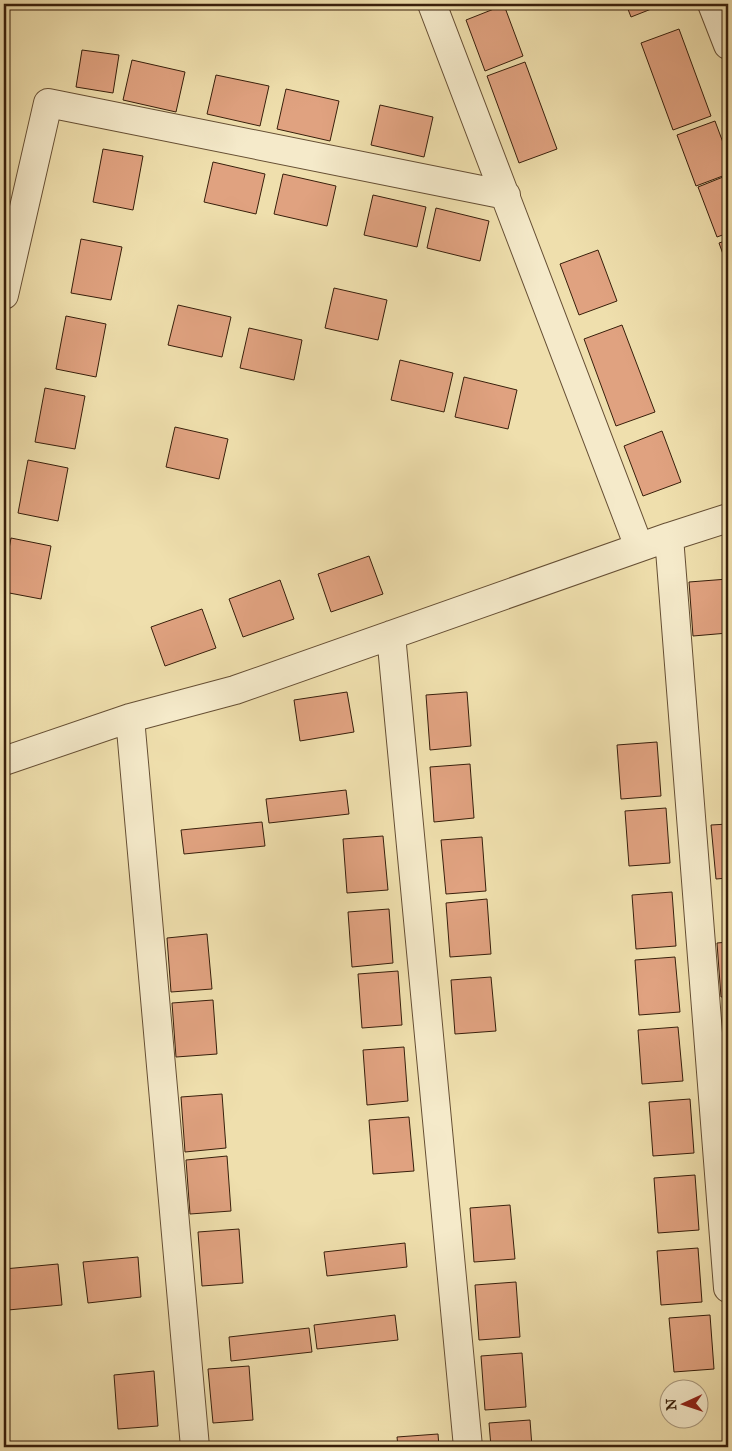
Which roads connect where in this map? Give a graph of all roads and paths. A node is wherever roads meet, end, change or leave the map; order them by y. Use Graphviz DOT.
graph roads {
  1 [pos="432,4"];
  2 [pos="712,4"];
  3 [pos="728,45"];
  4 [pos="506,195"];
  5 [pos="4,295"];
  6 [pos="728,518"];
  7 [pos="669,537"];
  8 [pos="639,547"];
  9 [pos="391,635"];
  10 [pos="130,718"];
  11 [pos="4,761"];
  12 [pos="728,1288"];
  13 [pos="195,1447"];
  14 [pos="468,1447"];
  1 -- 4 [label="street"];
  2 -- 3 [label="street"];
  4 -- 5 [label="street"];
  4 -- 8 [label="street"];
  6 -- 7 [label="street"];
  7 -- 8 [label="street"];
  7 -- 12 [label="street"];
  8 -- 9 [label="street"];
  9 -- 10 [label="street"];
  9 -- 14 [label="street"];
  10 -- 11 [label="street"];
  10 -- 13 [label="street"];
}
